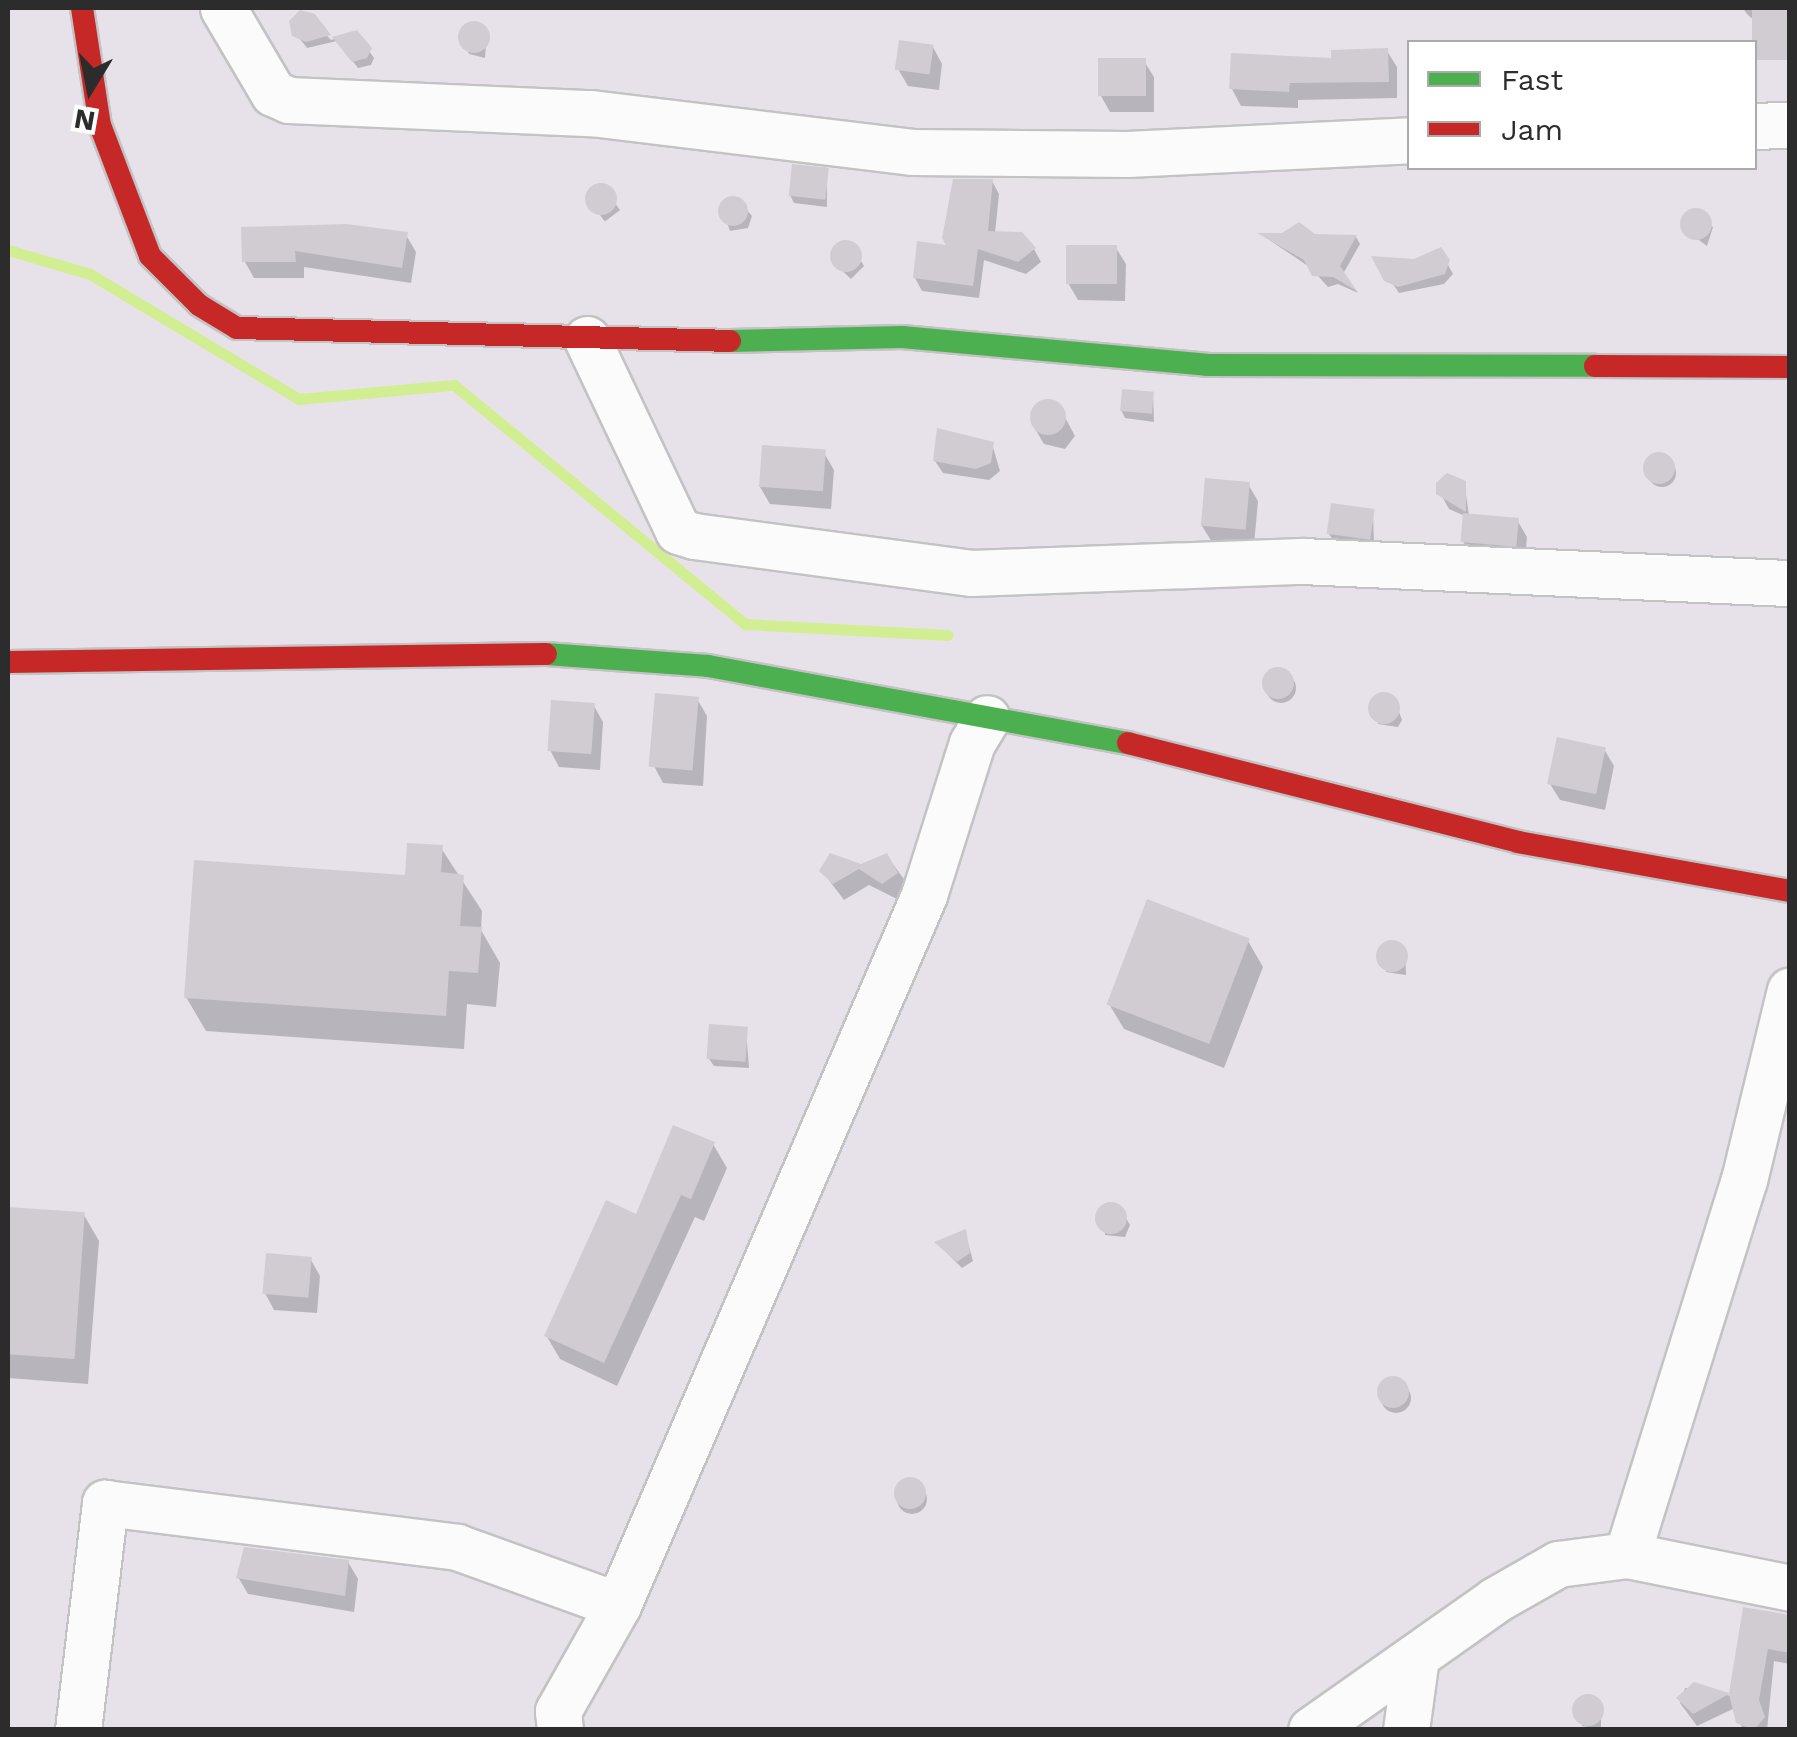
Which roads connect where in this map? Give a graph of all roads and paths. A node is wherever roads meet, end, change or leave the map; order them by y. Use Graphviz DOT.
graph roads {
  1 [pos="82,8"];
  2 [pos="224,8"];
  3 [pos="1790,125"];
  4 [pos="1757,126"];
  5 [pos="1407,140"];
  6 [pos="587,339"];
  7 [pos="1790,367"];
  8 [pos="1790,582"];
  9 [pos="8,662"];
  10 [pos="986,718"];
  11 [pos="1788,897"];
  12 [pos="1790,990"];
  13 [pos="1627,1555"];
  14 [pos="1790,1588"];
  15 [pos="618,1605"];
  16 [pos="1416,1657"];
  17 [pos="78,1730"];
  18 [pos="560,1730"];
  19 [pos="1311,1730"];
  20 [pos="1406,1730"];
  1 -- 6 [label="street"];
  2 -- 5 [label="street"];
  3 -- 4 [label="street"];
  6 -- 7 [label="street"];
  6 -- 8 [label="street"];
  9 -- 10 [label="street"];
  10 -- 11 [label="street"];
  10 -- 15 [label="street"];
  12 -- 13 [label="street"];
  13 -- 14 [label="street"];
  13 -- 16 [label="street"];
  15 -- 17 [label="street"];
  15 -- 18 [label="street"];
  16 -- 19 [label="street"];
  16 -- 20 [label="street"];
}
